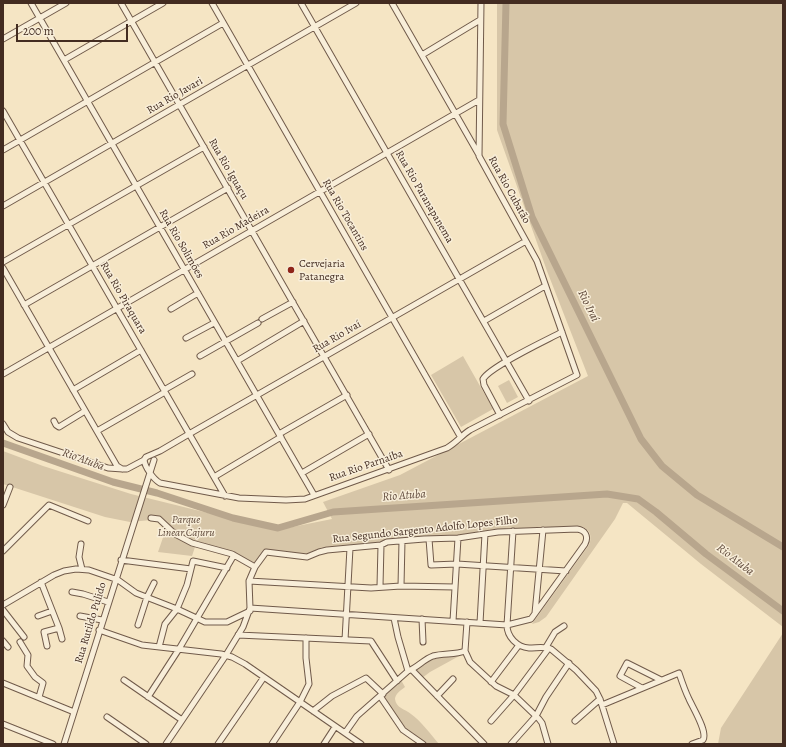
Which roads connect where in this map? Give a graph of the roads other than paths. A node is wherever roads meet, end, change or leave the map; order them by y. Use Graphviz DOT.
graph roads {
  1 [pos="31,3"];
  2 [pos="66,3"];
  3 [pos="121,3"];
  4 [pos="163,3"];
  5 [pos="212,3"];
  6 [pos="301,3"];
  7 [pos="356,3"];
  8 [pos="392,3"];
  9 [pos="481,3"];
  10 [pos="40,18"];
  11 [pos="480,20"];
  12 [pos="132,21"];
  13 [pos="224,23"];
  14 [pos="315,27"];
  15 [pos="3,39"];
  16 [pos="422,55"];
  17 [pos="64,60"];
  18 [pos="156,62"];
  19 [pos="248,66"];
  20 [pos="480,100"];
  21 [pos="88,101"];
  22 [pos="180,104"];
  23 [pos="3,111"];
  24 [pos="456,113"];
  25 [pos="20,141"];
  26 [pos="112,144"];
  27 [pos="204,147"];
  28 [pos="3,150"];
  29 [pos="387,153"];
  30 [pos="479,156"];
  31 [pos="44,182"];
  32 [pos="136,186"];
  33 [pos="228,188"];
  34 [pos="320,191"];
  35 [pos="3,206"];
  36 [pos="69,225"];
  37 [pos="160,227"];
  38 [pos="252,231"];
  39 [pos="526,241"];
  40 [pos="3,262"];
  41 [pos="93,266"];
  42 [pos="3,268"];
  43 [pos="184,270"];
  44 [pos="459,278"];
  45 [pos="545,286"];
  46 [pos="198,294"];
  47 [pos="293,302"];
  48 [pos="24,305"];
  49 [pos="117,308"];
  50 [pos="171,309"];
  51 [pos="392,316"];
  52 [pos="484,321"];
  53 [pos="304,322"];
  54 [pos="214,323"];
  55 [pos="562,332"];
  56 [pos="186,338"];
  57 [pos="225,341"];
  58 [pos="49,347"];
  59 [pos="141,350"];
  60 [pos="200,356"];
  61 [pos="324,356"];
  62 [pos="237,361"];
  63 [pos="507,362"];
  64 [pos="3,374"];
  65 [pos="192,374"];
  66 [pos="577,375"];
  67 [pos="73,390"];
  68 [pos="164,391"];
  69 [pos="256,395"];
  70 [pos="347,395"];
  71 [pos="529,401"];
  72 [pos="85,411"];
  73 [pos="500,415"];
  74 [pos="54,421"];
  75 [pos="3,424"];
  76 [pos="97,431"];
  77 [pos="189,434"];
  78 [pos="369,434"];
  79 [pos="280,436"];
  80 [pos="460,436"];
  81 [pos="160,451"];
  82 [pos="146,460"];
  83 [pos="153,461"];
  84 [pos="123,470"];
  85 [pos="149,470"];
  86 [pos="389,470"];
  87 [pos="302,473"];
  88 [pos="214,476"];
  89 [pos="10,487"];
  90 [pos="314,495"];
  91 [pos="225,496"];
  92 [pos="3,505"];
  93 [pos="138,507"];
  94 [pos="151,518"];
  95 [pos="88,520"];
  96 [pos="542,530"];
  97 [pos="513,531"];
  98 [pos="485,534"];
  99 [pos="458,538"];
  100 [pos="429,539"];
  101 [pos="402,541"];
  102 [pos="81,544"];
  103 [pos="381,545"];
  104 [pos="350,548"];
  105 [pos="3,551"];
  106 [pos="234,555"];
  107 [pos="121,560"];
  108 [pos="457,564"];
  109 [pos="483,566"];
  110 [pos="255,567"];
  111 [pos="510,567"];
  112 [pos="227,568"];
  113 [pos="82,569"];
  114 [pos="190,569"];
  115 [pos="539,569"];
  116 [pos="566,571"];
  117 [pos="115,579"];
  118 [pos="249,581"];
  119 [pos="41,582"];
  120 [pos="154,583"];
  121 [pos="380,586"];
  122 [pos="401,586"];
  123 [pos="348,587"];
  124 [pos="455,587"];
  125 [pos="72,592"];
  126 [pos="147,597"];
  127 [pos="108,602"];
  128 [pos="3,605"];
  129 [pos="177,609"];
  130 [pos="3,610"];
  131 [pos="250,610"];
  132 [pos="52,611"];
  133 [pos="346,614"];
  134 [pos="535,614"];
  135 [pos="38,616"];
  136 [pos="80,616"];
  137 [pos="394,618"];
  138 [pos="197,619"];
  139 [pos="422,619"];
  140 [pos="102,620"];
  141 [pos="453,621"];
  142 [pos="467,622"];
  143 [pos="480,623"];
  144 [pos="138,625"];
  145 [pos="507,625"];
  146 [pos="564,626"];
  147 [pos="59,628"];
  148 [pos="99,630"];
  149 [pos="238,635"];
  150 [pos="24,637"];
  151 [pos="306,638"];
  152 [pos="62,639"];
  153 [pos="345,640"];
  154 [pos="3,641"];
  155 [pos="20,642"];
  156 [pos="423,642"];
  157 [pos="519,645"];
  158 [pos="47,646"];
  159 [pos="8,647"];
  160 [pos="159,647"];
  161 [pos="548,648"];
  162 [pos="179,649"];
  163 [pos="466,651"];
  164 [pos="226,655"];
  165 [pos="569,663"];
  166 [pos="410,670"];
  167 [pos="264,677"];
  168 [pos="453,679"];
  169 [pos="124,680"];
  170 [pos="661,680"];
  171 [pos="397,681"];
  172 [pos="491,682"];
  173 [pos="3,683"];
  174 [pos="642,688"];
  175 [pos="382,695"];
  176 [pos="514,695"];
  177 [pos="437,696"];
  178 [pos="148,697"];
  179 [pos="39,698"];
  180 [pos="300,702"];
  181 [pos="601,702"];
  182 [pos="313,711"];
  183 [pos="74,712"];
  184 [pos="536,716"];
  185 [pos="107,717"];
  186 [pos="182,720"];
  187 [pos="491,721"];
  188 [pos="575,721"];
  189 [pos="3,724"];
  190 [pos="336,726"];
  191 [pos="345,733"];
  192 [pos="53,744"];
  193 [pos="64,744"];
  194 [pos="146,744"];
  195 [pos="166,744"];
  196 [pos="218,744"];
  197 [pos="272,744"];
  198 [pos="324,744"];
  199 [pos="361,744"];
  200 [pos="423,744"];
  201 [pos="484,744"];
  202 [pos="512,744"];
  203 [pos="548,744"];
  204 [pos="614,744"];
  205 [pos="692,744"];
  1 -- 10 [label="street, Rua Rio Solimões"];
  2 -- 10 [label="street"];
  3 -- 12 [label="street, Rua Rio Iguaçu"];
  4 -- 12 [label="street"];
  5 -- 13 [label="street, Rua Rio Tocantins"];
  6 -- 14 [label="street, Rua Rio Paranapanema"];
  7 -- 14 [label="street, Rua Rio Javari"];
  8 -- 16 [label="street"];
  9 -- 11 [label="street, Rua Rio Cubatão"];
  10 -- 15 [label="street"];
  10 -- 17 [label="street, Rua Rio Solimões"];
  11 -- 16 [label="street"];
  11 -- 20 [label="street, Rua Rio Cubatão"];
  12 -- 17 [label="street"];
  12 -- 18 [label="street, Rua Rio Iguaçu"];
  13 -- 18 [label="street"];
  13 -- 19 [label="street, Rua Rio Tocantins"];
  14 -- 19 [label="street, Rua Rio Javari"];
  14 -- 29 [label="street, Rua Rio Paranapanema"];
  16 -- 24 [label="street"];
  17 -- 21 [label="street, Rua Rio Solimões"];
  18 -- 21 [label="street"];
  18 -- 22 [label="street, Rua Rio Iguaçu"];
  19 -- 22 [label="street, Rua Rio Javari"];
  19 -- 34 [label="street, Rua Rio Tocantins"];
  20 -- 24 [label="street, Rua Rio Madeira"];
  20 -- 30 [label="street, Rua Rio Cubatão"];
  21 -- 25 [label="street"];
  21 -- 26 [label="street, Rua Rio Solimões"];
  22 -- 26 [label="street, Rua Rio Javari"];
  22 -- 27 [label="street, Rua Rio Iguaçu"];
  23 -- 25 [label="street, Rua Rio Piraquara"];
  24 -- 29 [label="street, Rua Rio Madeira"];
  24 -- 30 [label="street"];
  25 -- 28 [label="street"];
  25 -- 31 [label="street, Rua Rio Piraquara"];
  26 -- 31 [label="street, Rua Rio Javari"];
  26 -- 32 [label="street, Rua Rio Solimões"];
  27 -- 32 [label="street"];
  27 -- 33 [label="street, Rua Rio Iguaçu"];
  29 -- 34 [label="street, Rua Rio Madeira"];
  29 -- 44 [label="street, Rua Rio Paranapanema"];
  30 -- 39 [label="street, Rua Rio Cubatão"];
  31 -- 35 [label="street, Rua Rio Javari"];
  31 -- 36 [label="street, Rua Rio Piraquara"];
  32 -- 36 [label="street"];
  32 -- 37 [label="street, Rua Rio Solimões"];
  33 -- 37 [label="street"];
  33 -- 38 [label="street, Rua Rio Iguaçu"];
  34 -- 38 [label="street, Rua Rio Madeira"];
  34 -- 51 [label="street, Rua Rio Tocantins"];
  36 -- 40 [label="street"];
  36 -- 41 [label="street, Rua Rio Piraquara"];
  37 -- 41 [label="street"];
  37 -- 43 [label="street, Rua Rio Solimões"];
  38 -- 43 [label="street, Rua Rio Madeira"];
  38 -- 47 [label="street, Rua Rio Iguaçu"];
  39 -- 44 [label="street, Rua Rio Ivaí"];
  39 -- 45 [label="street, Rua Rio Cubatão"];
  41 -- 48 [label="street"];
  41 -- 49 [label="street, Rua Rio Piraquara"];
  42 -- 48 [label="street"];
  43 -- 46 [label="street, Rua Rio Solimões"];
  43 -- 49 [label="street, Rua Rio Madeira"];
  44 -- 51 [label="street, Rua Rio Ivaí"];
  44 -- 52 [label="street, Rua Rio Paranapanema"];
  45 -- 52 [label="street"];
  45 -- 55 [label="street, Rua Rio Cubatão"];
  46 -- 50 [label="street"];
  46 -- 54 [label="street, Rua Rio Solimões"];
  47 -- 53 [label="street, Rua Rio Iguaçu"];
  47 -- 57 [label="street"];
  48 -- 58 [label="street"];
  49 -- 58 [label="street, Rua Rio Madeira"];
  49 -- 59 [label="street, Rua Rio Piraquara"];
  51 -- 61 [label="street, Rua Rio Ivaí"];
  51 -- 80 [label="street, Rua Rio Tocantins"];
  52 -- 63 [label="street, Rua Rio Paranapanema"];
  53 -- 61 [label="street, Rua Rio Iguaçu"];
  53 -- 62 [label="street"];
  54 -- 56 [label="street"];
  54 -- 57 [label="street, Rua Rio Solimões"];
  55 -- 63 [label="street"];
  55 -- 66 [label="street, Rua Rio Cubatão"];
  57 -- 60 [label="street"];
  57 -- 62 [label="street, Rua Rio Solimões"];
  58 -- 64 [label="street, Rua Rio Madeira"];
  58 -- 67 [label="street"];
  59 -- 67 [label="street"];
  59 -- 68 [label="street, Rua Rio Piraquara"];
  61 -- 69 [label="street, Rua Rio Ivaí"];
  61 -- 70 [label="street, Rua Rio Iguaçu"];
  62 -- 69 [label="street, Rua Rio Solimões"];
  63 -- 71 [label="street, Rua Rio Paranapanema"];
  63 -- 73 [label="street"];
  65 -- 68 [label="street"];
  66 -- 71 [label="street, Rua Rio Parnaíba"];
  67 -- 72 [label="street"];
  68 -- 76 [label="street"];
  68 -- 77 [label="street, Rua Rio Piraquara"];
  69 -- 77 [label="street, Rua Rio Ivaí"];
  69 -- 79 [label="street, Rua Rio Solimões"];
  70 -- 78 [label="street, Rua Rio Iguaçu"];
  70 -- 79 [label="street"];
  71 -- 73 [label="street, Rua Rio Parnaíba"];
  72 -- 74 [label="street"];
  72 -- 76 [label="street"];
  73 -- 80 [label="street, Rua Rio Parnaíba"];
  75 -- 84 [label="street"];
  76 -- 84 [label="street"];
  77 -- 81 [label="street, Rua Rio Ivaí"];
  77 -- 88 [label="street, Rua Rio Piraquara"];
  78 -- 86 [label="street, Rua Rio Iguaçu"];
  78 -- 87 [label="street"];
  79 -- 87 [label="street, Rua Rio Solimões"];
  79 -- 88 [label="street"];
  80 -- 86 [label="street, Rua Rio Parnaíba"];
  81 -- 82 [label="street, Rua Rio Ivaí"];
  81 -- 83 [label="street, Rua Rio Ivaí"];
  82 -- 83 [label="street"];
  82 -- 83 [label="street"];
  82 -- 84 [label="street, Rua Rio Ivaí"];
  82 -- 85 [label="street"];
  83 -- 85 [label="street, Rua Rio Ivaí"];
  85 -- 91 [label="street, Rua Rio Parnaíba"];
  85 -- 93 [label="street, Rua Rio Ivaí"];
  86 -- 90 [label="street, Rua Rio Parnaíba"];
  87 -- 90 [label="street, Rua Rio Solimões"];
  88 -- 91 [label="street, Rua Rio Piraquara"];
  89 -- 92 [label="street"];
  90 -- 91 [label="street, Rua Rio Parnaíba"];
  93 -- 107 [label="street, Rua Rutildo Pulido"];
  94 -- 106 [label="street"];
  95 -- 105 [label="street"];
  96 -- 97 [label="street, Rua Segundo Sargento Adolfo Lopes Filho"];
  96 -- 115 [label="street"];
  96 -- 116 [label="street, Rua Segundo Sargento Adolfo Lopes Filho"];
  97 -- 98 [label="street, Rua Segundo Sargento Adolfo Lopes Filho"];
  97 -- 111 [label="street"];
  98 -- 99 [label="street, Rua Segundo Sargento Adolfo Lopes Filho"];
  98 -- 109 [label="street"];
  99 -- 100 [label="street, Rua Segundo Sargento Adolfo Lopes Filho"];
  99 -- 108 [label="street"];
  100 -- 101 [label="street, Rua Segundo Sargento Adolfo Lopes Filho"];
  100 -- 108 [label="street"];
  101 -- 103 [label="street, Rua Segundo Sargento Adolfo Lopes Filho"];
  101 -- 122 [label="street"];
  102 -- 113 [label="street"];
  103 -- 104 [label="street, Rua Segundo Sargento Adolfo Lopes Filho"];
  103 -- 121 [label="street"];
  104 -- 110 [label="street, Rua Segundo Sargento Adolfo Lopes Filho"];
  104 -- 123 [label="street"];
  106 -- 110 [label="street"];
  106 -- 112 [label="street"];
  107 -- 114 [label="street"];
  107 -- 117 [label="street, Rua Rutildo Pulido"];
  108 -- 109 [label="street"];
  108 -- 124 [label="street"];
  109 -- 111 [label="street"];
  109 -- 143 [label="street"];
  110 -- 118 [label="street"];
  111 -- 115 [label="street"];
  111 -- 145 [label="street"];
  112 -- 114 [label="street"];
  112 -- 138 [label="street"];
  113 -- 117 [label="street"];
  113 -- 119 [label="street"];
  114 -- 129 [label="street"];
  115 -- 116 [label="street"];
  115 -- 134 [label="street"];
  116 -- 134 [label="street"];
  117 -- 126 [label="street"];
  117 -- 127 [label="street, Rua Rutildo Pulido"];
  118 -- 123 [label="street"];
  118 -- 131 [label="street"];
  119 -- 128 [label="street"];
  119 -- 132 [label="street"];
  120 -- 126 [label="street"];
  121 -- 122 [label="street"];
  121 -- 123 [label="street"];
  122 -- 124 [label="street"];
  123 -- 133 [label="street"];
  124 -- 141 [label="street"];
  125 -- 127 [label="street"];
  126 -- 129 [label="street"];
  126 -- 144 [label="street"];
  127 -- 140 [label="street, Rua Rutildo Pulido"];
  129 -- 138 [label="street"];
  129 -- 160 [label="street"];
  130 -- 150 [label="street"];
  131 -- 133 [label="street"];
  131 -- 138 [label="street"];
  131 -- 149 [label="street"];
  132 -- 135 [label="street"];
  132 -- 147 [label="street"];
  133 -- 137 [label="street"];
  133 -- 153 [label="street"];
  134 -- 145 [label="street"];
  136 -- 140 [label="street"];
  137 -- 139 [label="street"];
  137 -- 166 [label="street"];
  138 -- 162 [label="street"];
  139 -- 141 [label="street"];
  139 -- 156 [label="street"];
  140 -- 148 [label="street, Rua Rutildo Pulido"];
  141 -- 142 [label="street"];
  142 -- 143 [label="street"];
  142 -- 163 [label="street"];
  143 -- 145 [label="street"];
  145 -- 157 [label="street"];
  146 -- 161 [label="street"];
  147 -- 152 [label="street"];
  147 -- 158 [label="street"];
  148 -- 160 [label="street"];
  148 -- 183 [label="street, Rua Rutildo Pulido"];
  149 -- 151 [label="street"];
  149 -- 164 [label="street"];
  151 -- 153 [label="street"];
  151 -- 180 [label="street"];
  153 -- 171 [label="street"];
  154 -- 159 [label="street"];
  155 -- 179 [label="street"];
  157 -- 161 [label="street"];
  157 -- 172 [label="street"];
  160 -- 162 [label="street"];
  161 -- 165 [label="street"];
  161 -- 176 [label="street"];
  162 -- 164 [label="street"];
  162 -- 178 [label="street"];
  163 -- 166 [label="street"];
  163 -- 172 [label="street"];
  164 -- 167 [label="street"];
  164 -- 186 [label="street"];
  165 -- 181 [label="street"];
  165 -- 184 [label="street"];
  166 -- 171 [label="street"];
  166 -- 177 [label="street"];
  167 -- 180 [label="street"];
  167 -- 196 [label="street"];
  168 -- 177 [label="street"];
  169 -- 178 [label="street"];
  170 -- 174 [label="street"];
  170 -- 174 [label="street"];
  170 -- 205 [label="street"];
  171 -- 175 [label="street"];
  172 -- 176 [label="street"];
  173 -- 179 [label="street"];
  174 -- 181 [label="street"];
  175 -- 182 [label="street"];
  175 -- 191 [label="street"];
  175 -- 200 [label="street"];
  176 -- 184 [label="street"];
  176 -- 187 [label="street"];
  177 -- 201 [label="street"];
  178 -- 186 [label="street"];
  179 -- 183 [label="street"];
  180 -- 182 [label="street"];
  180 -- 197 [label="street"];
  181 -- 188 [label="street"];
  181 -- 204 [label="street"];
  182 -- 190 [label="street"];
  183 -- 193 [label="street, Rua Rutildo Pulido"];
  184 -- 202 [label="street"];
  184 -- 203 [label="street"];
  185 -- 194 [label="street"];
  186 -- 195 [label="street"];
  189 -- 192 [label="street"];
  190 -- 191 [label="street"];
  190 -- 198 [label="street"];
  191 -- 199 [label="street"];
}
